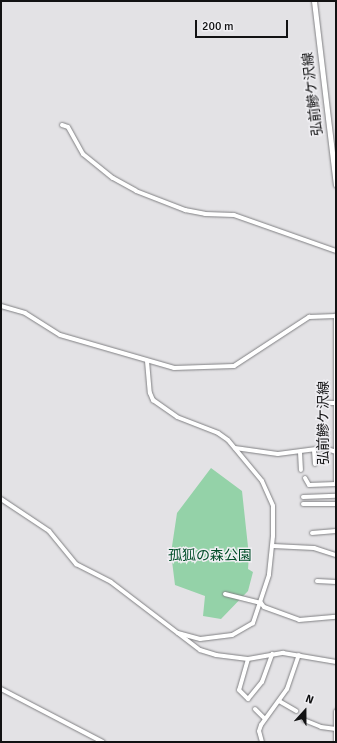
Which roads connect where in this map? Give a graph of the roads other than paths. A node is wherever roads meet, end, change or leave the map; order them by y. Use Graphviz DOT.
graph roads {
  1 [pos="314,1"];
  2 [pos="62,124"];
  3 [pos="336,185"];
  4 [pos="336,251"];
  5 [pos="1,306"];
  6 [pos="336,315"];
  7 [pos="336,356"];
  8 [pos="147,360"];
  9 [pos="319,403"];
  10 [pos="336,403"];
  11 [pos="235,448"];
  12 [pos="314,450"];
  13 [pos="300,452"];
  14 [pos="336,452"];
  15 [pos="315,464"];
  16 [pos="301,470"];
  17 [pos="305,478"];
  18 [pos="336,484"];
  19 [pos="336,496"];
  20 [pos="303,497"];
  21 [pos="1,500"];
  22 [pos="303,504"];
  23 [pos="336,504"];
  24 [pos="336,531"];
  25 [pos="312,533"];
  26 [pos="273,546"];
  27 [pos="336,555"];
  28 [pos="317,582"];
  29 [pos="336,582"];
  30 [pos="225,594"];
  31 [pos="261,603"];
  32 [pos="336,617"];
  33 [pos="178,633"];
  34 [pos="272,654"];
  35 [pos="299,655"];
  36 [pos="248,659"];
  37 [pos="336,662"];
  38 [pos="1,689"];
  39 [pos="279,701"];
  40 [pos="254,709"];
  41 [pos="336,711"];
  42 [pos="296,712"];
  43 [pos="265,719"];
  44 [pos="304,720"];
  45 [pos="336,729"];
  46 [pos="103,742"];
  47 [pos="262,742"];
  48 [pos="336,742"];
  1 -- 3 [label="main road, 弘前鰺ケ沢線"];
  2 -- 4 [label="street"];
  5 -- 8 [label="street"];
  6 -- 7 [label="main road, 弘前鰺ケ沢線"];
  6 -- 8 [label="street"];
  7 -- 10 [label="main road, 弘前鰺ケ沢線"];
  8 -- 11 [label="street"];
  9 -- 10 [label="street"];
  10 -- 14 [label="main road, 弘前鰺ケ沢線"];
  11 -- 13 [label="street"];
  11 -- 26 [label="street"];
  12 -- 13 [label="street"];
  12 -- 14 [label="street"];
  12 -- 15 [label="street"];
  13 -- 16 [label="street"];
  14 -- 18 [label="main road, 弘前鰺ケ沢線"];
  17 -- 18 [label="street"];
  19 -- 20 [label="street"];
  21 -- 33 [label="street"];
  22 -- 23 [label="street"];
  24 -- 25 [label="street"];
  26 -- 27 [label="street"];
  26 -- 31 [label="street"];
  28 -- 29 [label="street"];
  30 -- 31 [label="street"];
  31 -- 32 [label="street"];
  31 -- 33 [label="street"];
  33 -- 36 [label="street"];
  34 -- 35 [label="street"];
  34 -- 36 [label="street"];
  34 -- 36 [label="street"];
  35 -- 37 [label="street"];
  35 -- 39 [label="street"];
  38 -- 46 [label="street"];
  39 -- 42 [label="street"];
  39 -- 43 [label="street"];
  40 -- 43 [label="street"];
  41 -- 45 [label="main road"];
  43 -- 47 [label="street"];
  44 -- 45 [label="street"];
  45 -- 48 [label="main road"];
}
